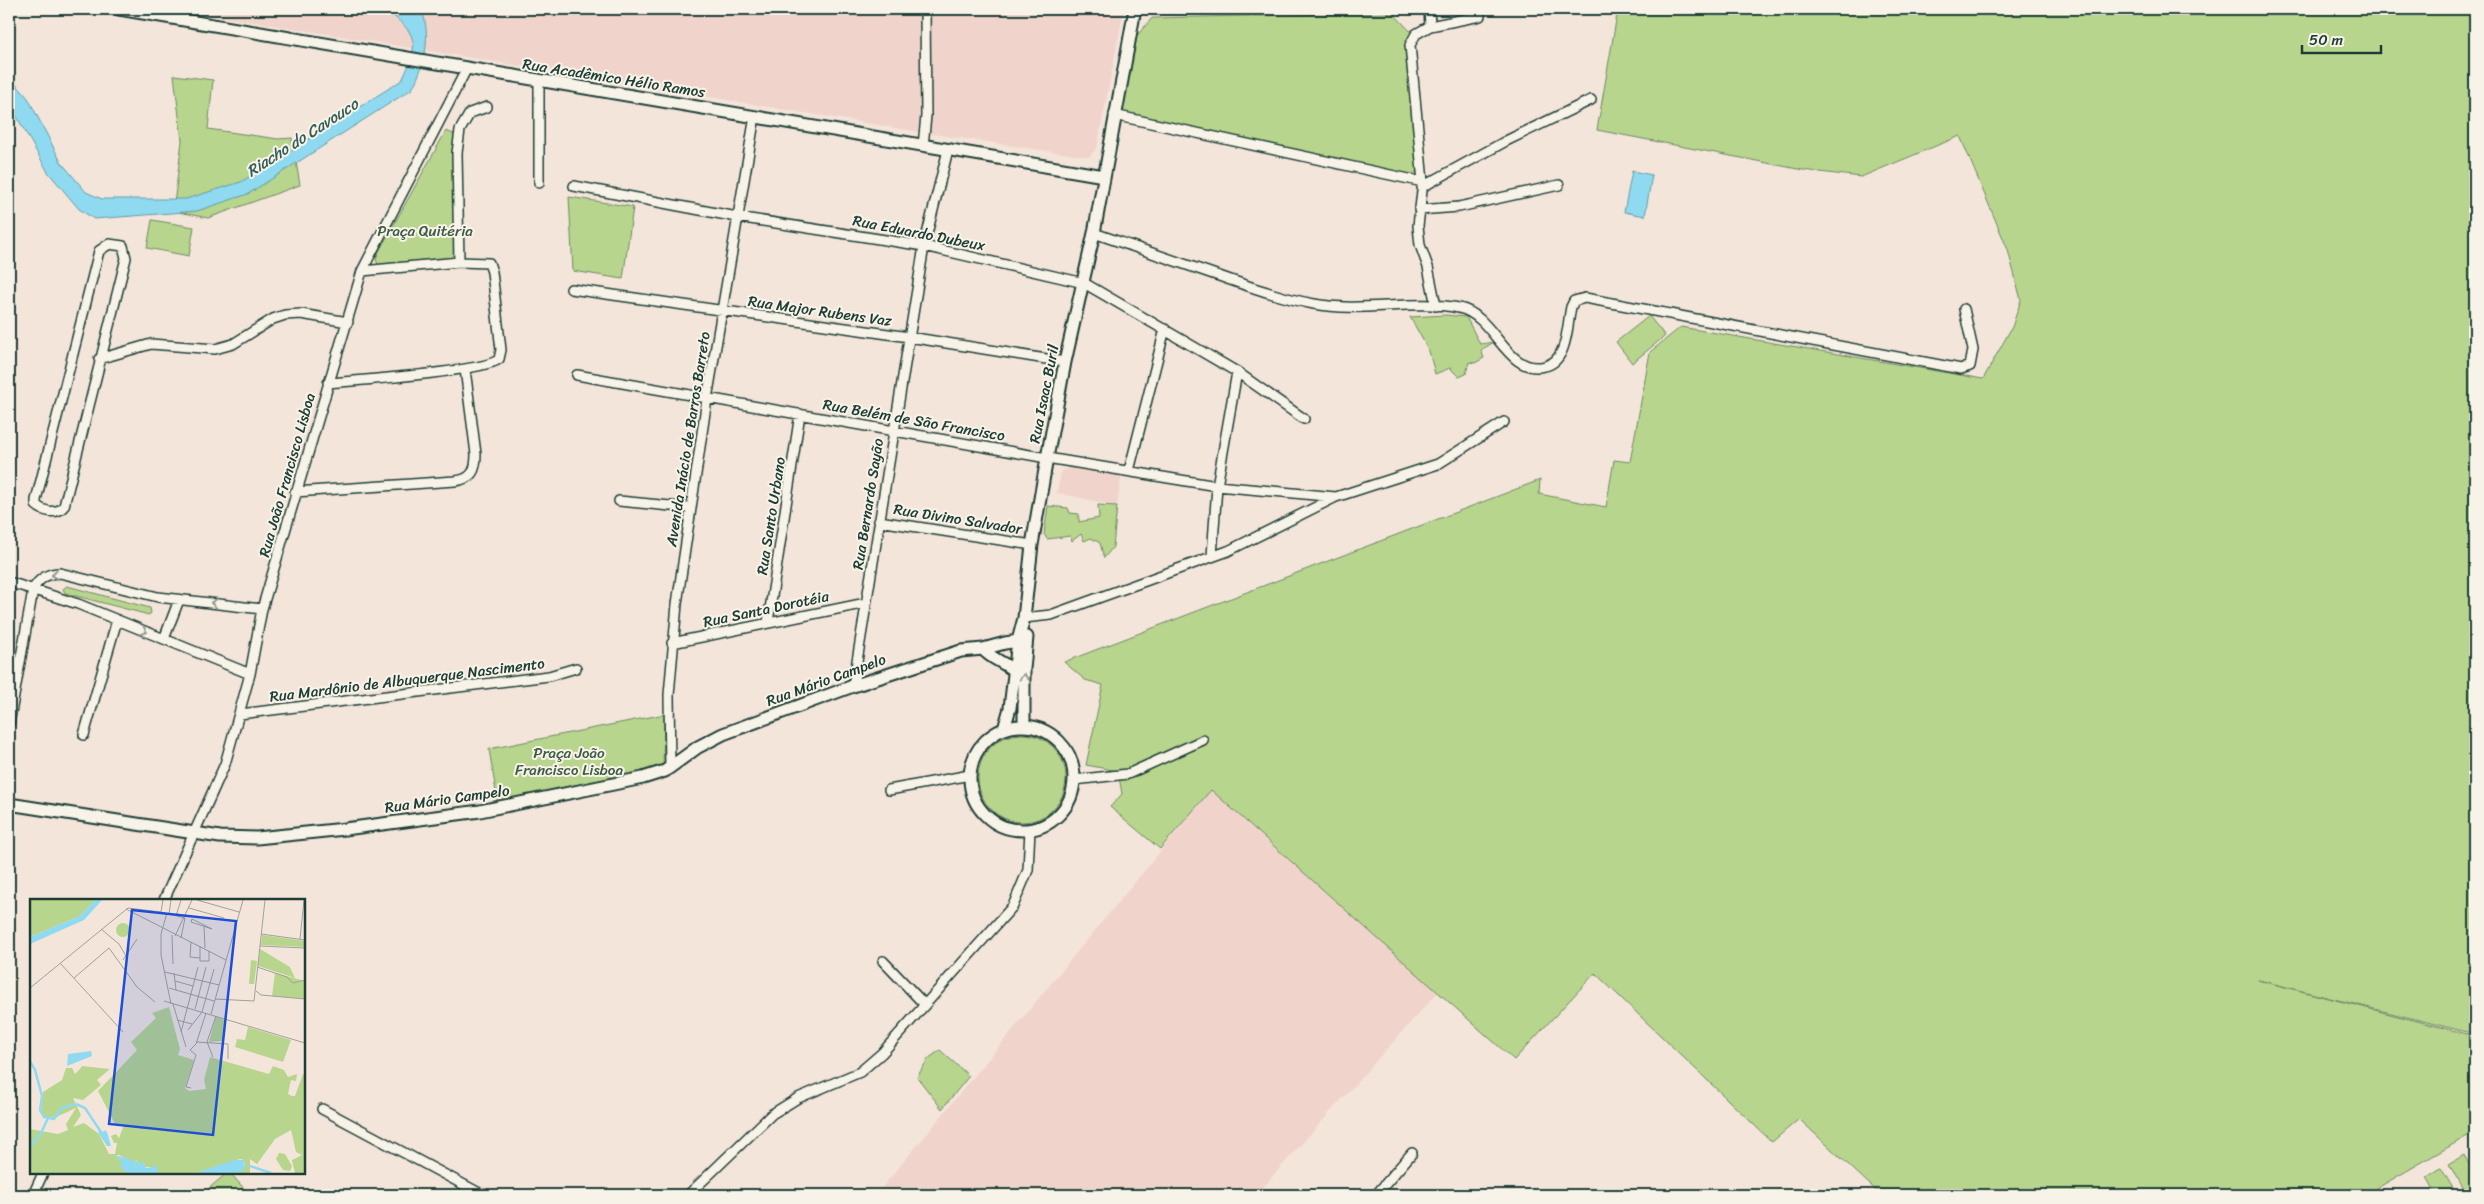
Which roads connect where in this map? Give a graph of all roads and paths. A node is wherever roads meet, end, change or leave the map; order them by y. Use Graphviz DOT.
graph roads {
  1 [pos="120,9"];
  2 [pos="925,9"];
  3 [pos="1135,9"];
  4 [pos="1429,9"];
  5 [pos="1480,16"];
  6 [pos="1430,26"];
  7 [pos="467,68"];
  8 [pos="539,81"];
  9 [pos="1591,100"];
  10 [pos="487,107"];
  11 [pos="1114,115"];
  12 [pos="755,116"];
  13 [pos="924,146"];
  14 [pos="948,150"];
  15 [pos="1104,176"];
  16 [pos="539,182"];
  17 [pos="1423,185"];
  18 [pos="1559,185"];
  19 [pos="574,186"];
  20 [pos="1420,210"];
  21 [pos="737,217"];
  22 [pos="1094,233"];
  23 [pos="924,246"];
  24 [pos="459,262"];
  25 [pos="362,271"];
  26 [pos="1084,283"];
  27 [pos="571,289"];
  28 [pos="1436,306"];
  29 [pos="1964,309"];
  30 [pos="722,311"];
  31 [pos="348,322"];
  32 [pos="1165,329"];
  33 [pos="909,336"];
  34 [pos="99,359"];
  35 [pos="1065,362"];
  36 [pos="465,368"];
  37 [pos="1237,372"];
  38 [pos="577,375"];
  39 [pos="328,383"];
  40 [pos="707,399"];
  41 [pos="800,414"];
  42 [pos="1304,418"];
  43 [pos="1504,422"];
  44 [pos="894,430"];
  45 [pos="1047,458"];
  46 [pos="1129,471"];
  47 [pos="1217,486"];
  48 [pos="295,492"];
  49 [pos="1336,497"];
  50 [pos="619,501"];
  51 [pos="691,508"];
  52 [pos="879,521"];
  53 [pos="1032,545"];
  54 [pos="1212,556"];
  55 [pos="9,582"];
  56 [pos="33,590"];
  57 [pos="179,600"];
  58 [pos="866,603"];
  59 [pos="262,609"];
  60 [pos="1024,618"];
  61 [pos="117,620"];
  62 [pos="768,622"];
  63 [pos="164,639"];
  64 [pos="1022,642"];
  65 [pos="672,643"];
  66 [pos="983,649"];
  67 [pos="576,668"];
  68 [pos="1014,671"];
  69 [pos="250,674"];
  70 [pos="853,686"];
  71 [pos="12,692"];
  72 [pos="240,714"];
  73 [pos="9,724"];
  74 [pos="1024,726"];
  75 [pos="1004,729"];
  76 [pos="84,735"];
  77 [pos="1203,740"];
  78 [pos="670,768"];
  79 [pos="970,776"];
  80 [pos="1074,780"];
  81 [pos="890,790"];
  82 [pos="9,804"];
  83 [pos="1030,829"];
  84 [pos="194,832"];
  85 [pos="164,899"];
  86 [pos="882,961"];
  87 [pos="925,1005"];
  88 [pos="322,1109"];
  89 [pos="1412,1153"];
  90 [pos="43,1174"];
  91 [pos="33,1195"];
  92 [pos="483,1195"];
  93 [pos="688,1195"];
  94 [pos="1376,1195"];
  1 -- 7 [label="main road, Rua Acadêmico Hélio Ramos"];
  2 -- 13 [label="street"];
  3 -- 11 [label="main road, Rua Isaac Buril"];
  4 -- 6 [label="street"];
  5 -- 6 [label="street"];
  6 -- 17 [label="street"];
  7 -- 8 [label="main road, Rua Acadêmico Hélio Ramos"];
  7 -- 25 [label="street, Rua João Francisco Lisboa"];
  8 -- 12 [label="main road, Rua Acadêmico Hélio Ramos"];
  8 -- 16 [label="street"];
  9 -- 17 [label="street"];
  10 -- 24 [label="street"];
  11 -- 15 [label="main road, Rua Isaac Buril"];
  11 -- 17 [label="street"];
  12 -- 13 [label="main road, Rua Acadêmico Hélio Ramos"];
  12 -- 21 [label="street, Avenida Inácio de Barros Barreto"];
  13 -- 14 [label="main road, Rua Acadêmico Hélio Ramos"];
  14 -- 15 [label="main road, Rua Acadêmico Hélio Ramos"];
  14 -- 23 [label="street, Rua Bernardo Sayão"];
  15 -- 22 [label="main road, Rua Isaac Buril"];
  17 -- 20 [label="street"];
  18 -- 20 [label="street"];
  19 -- 21 [label="street, Rua Eduardo Dubeux"];
  20 -- 28 [label="street"];
  21 -- 23 [label="street, Rua Eduardo Dubeux"];
  21 -- 30 [label="street, Avenida Inácio de Barros Barreto"];
  22 -- 26 [label="main road, Rua Isaac Buril"];
  22 -- 28 [label="street"];
  23 -- 26 [label="street, Rua Eduardo Dubeux"];
  23 -- 33 [label="street, Rua Bernardo Sayão"];
  24 -- 25 [label="street"];
  24 -- 36 [label="street"];
  25 -- 31 [label="street, Rua João Francisco Lisboa"];
  26 -- 32 [label="street, Rua Eduardo Dubeux"];
  26 -- 35 [label="main road, Rua Isaac Buril"];
  27 -- 30 [label="street, Rua Major Rubens Vaz"];
  28 -- 29 [label="street"];
  30 -- 33 [label="street, Rua Major Rubens Vaz"];
  30 -- 40 [label="street, Avenida Inácio de Barros Barreto"];
  31 -- 34 [label="street"];
  31 -- 39 [label="street, Rua João Francisco Lisboa"];
  32 -- 37 [label="street, Rua Eduardo Dubeux"];
  32 -- 46 [label="street"];
  33 -- 35 [label="street, Rua Major Rubens Vaz"];
  33 -- 44 [label="street, Rua Bernardo Sayão"];
  34 -- 34 [label="street"];
  35 -- 45 [label="main road, Rua Isaac Buril"];
  36 -- 39 [label="street"];
  36 -- 48 [label="street"];
  37 -- 42 [label="street, Rua Eduardo Dubeux"];
  37 -- 47 [label="street"];
  38 -- 40 [label="street, Rua Belém de São Francisco"];
  39 -- 48 [label="street, Rua João Francisco Lisboa"];
  40 -- 41 [label="street, Rua Belém de São Francisco"];
  40 -- 51 [label="street, Avenida Inácio de Barros Barreto"];
  41 -- 44 [label="street, Rua Belém de São Francisco"];
  41 -- 62 [label="street, Rua Santo Urbano"];
  43 -- 49 [label="street, Rua Belém de São Francisco"];
  44 -- 45 [label="street, Rua Belém de São Francisco"];
  44 -- 52 [label="street, Rua Bernardo Sayão"];
  45 -- 46 [label="street, Rua Belém de São Francisco"];
  45 -- 53 [label="main road, Rua Isaac Buril"];
  46 -- 47 [label="street, Rua Belém de São Francisco"];
  47 -- 49 [label="street, Rua Belém de São Francisco"];
  47 -- 54 [label="street"];
  48 -- 59 [label="street, Rua João Francisco Lisboa"];
  49 -- 54 [label="street, Rua Belém de São Francisco"];
  50 -- 51 [label="street"];
  51 -- 65 [label="street, Avenida Inácio de Barros Barreto"];
  52 -- 53 [label="street, Rua Divino Salvador"];
  52 -- 58 [label="street, Rua Bernardo Sayão"];
  53 -- 60 [label="main road, Rua Isaac Buril"];
  54 -- 60 [label="street"];
  55 -- 56 [label="street"];
  57 -- 56 [label="street, one-way"];
  56 -- 61 [label="street"];
  56 -- 71 [label="street"];
  59 -- 57 [label="street, one-way"];
  57 -- 63 [label="street"];
  58 -- 62 [label="street, Rua Santa Dorotéia"];
  58 -- 70 [label="street, Rua Bernardo Sayão"];
  59 -- 69 [label="street, Rua João Francisco Lisboa"];
  60 -- 64 [label="main road, Rua Isaac Buril"];
  61 -- 63 [label="street, one-way"];
  61 -- 76 [label="street"];
  62 -- 65 [label="street, Rua Santa Dorotéia"];
  63 -- 69 [label="street"];
  64 -- 66 [label="main road, Rua Mário Campelo"];
  64 -- 68 [label="main road, Rua Isaac Buril"];
  74 -- 64 [label="main road, Rua Isaac Buril, one-way"];
  65 -- 78 [label="street, Avenida Inácio de Barros Barreto"];
  66 -- 68 [label="main road"];
  66 -- 70 [label="main road, Rua Mário Campelo"];
  67 -- 72 [label="street, Rua Mardônio de Albuquerque Nascimento"];
  68 -- 75 [label="main road, Rua Isaac Buril"];
  69 -- 72 [label="street, Rua João Francisco Lisboa"];
  70 -- 78 [label="main road, Rua Mário Campelo"];
  71 -- 73 [label="street"];
  72 -- 84 [label="street, Rua João Francisco Lisboa"];
  74 -- 75 [label="main road"];
  74 -- 80 [label="main road"];
  75 -- 79 [label="main road"];
  77 -- 80 [label="street"];
  78 -- 84 [label="main road, Rua Mário Campelo"];
  79 -- 81 [label="street"];
  79 -- 83 [label="main road"];
  80 -- 83 [label="main road"];
  82 -- 84 [label="main road, Rua Mário Campelo"];
  83 -- 87 [label="street"];
  84 -- 85 [label="street, Rua João Francisco Lisboa"];
  86 -- 87 [label="street"];
  87 -- 93 [label="street"];
  88 -- 92 [label="street"];
  89 -- 94 [label="street"];
  90 -- 91 [label="street"];
}
